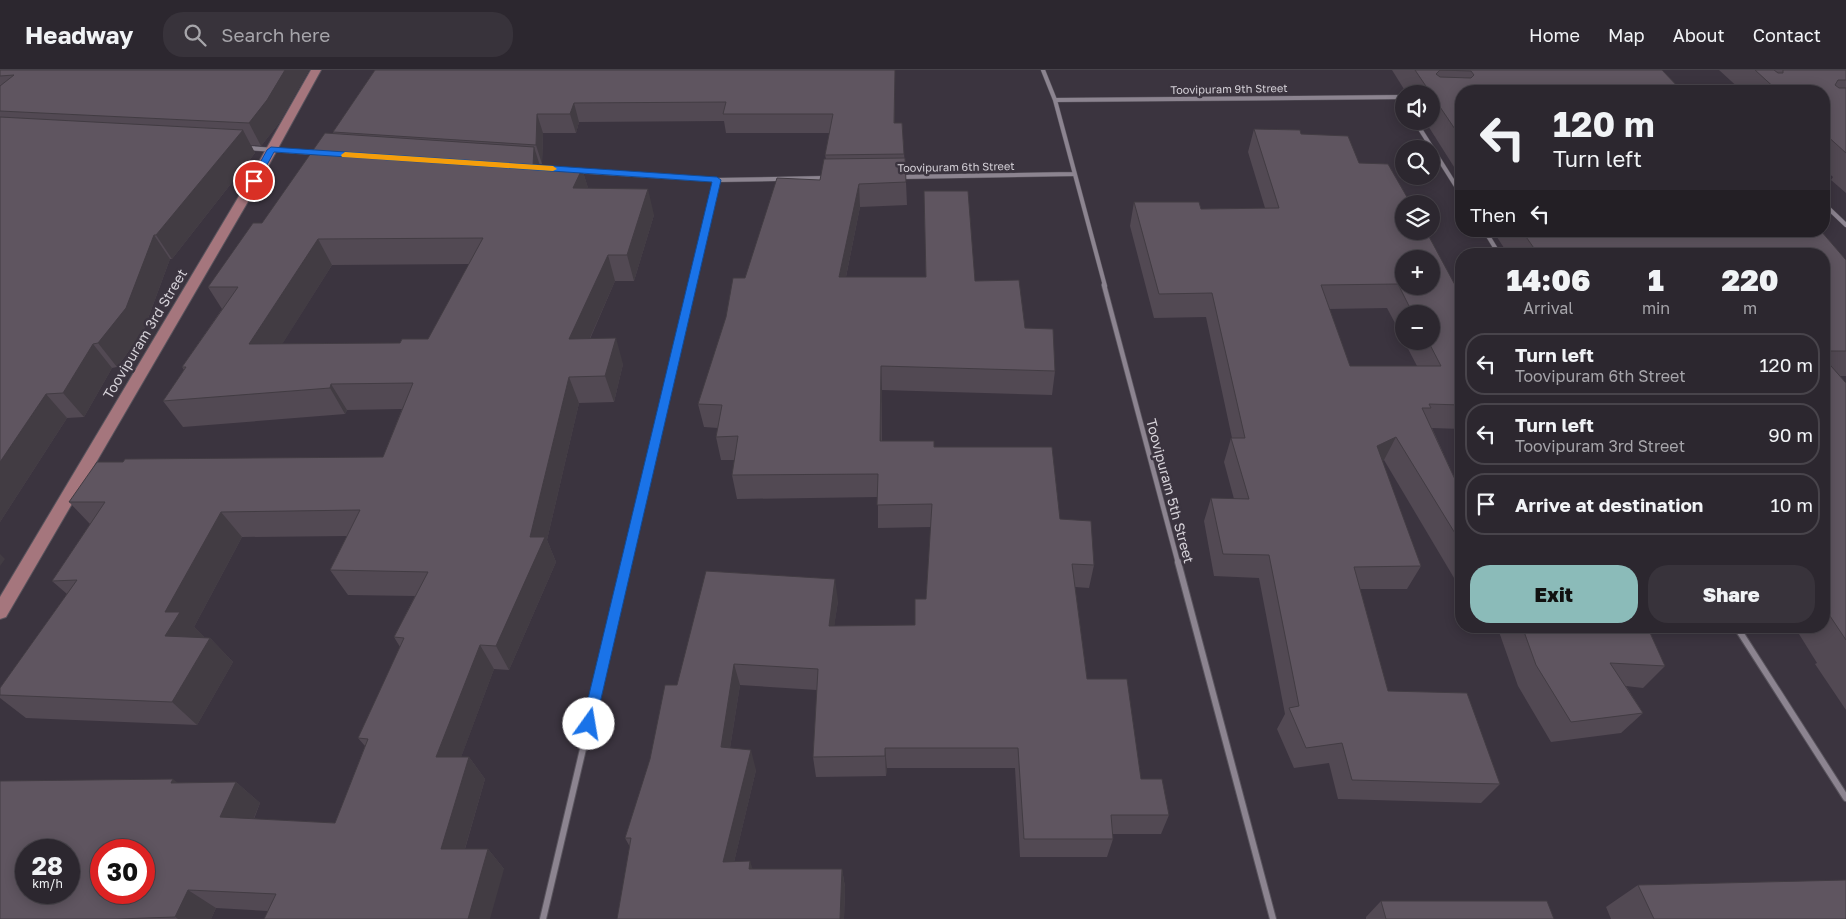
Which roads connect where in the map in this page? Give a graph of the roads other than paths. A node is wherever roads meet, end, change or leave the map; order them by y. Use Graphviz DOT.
graph roads {
  1 [pos="316,70"];
  2 [pos="1043,70"];
  3 [pos="1395,97"];
  4 [pos="1055,100"];
  5 [pos="1421,130"];
  6 [pos="242,148"];
  7 [pos="271,150"];
  8 [pos="321,153"];
  9 [pos="568,170"];
  10 [pos="1073,174"];
  11 [pos="895,177"];
  12 [pos="836,178"];
  13 [pos="717,180"];
  14 [pos="1455,184"];
  15 [pos="1830,210"];
  16 [pos="1846,225"];
  17 [pos="1489,237"];
  18 [pos="1495,248"];
  19 [pos="0,612"];
  20 [pos="1740,633"];
  21 [pos="1846,798"];
  22 [pos="543,919"];
  23 [pos="1273,919"];
  1 -- 7 [label="street, Toovipuram 3rd Street"];
  2 -- 4 [label="street, Toovipuram 5th Street"];
  3 -- 4 [label="street, Toovipuram 9th Street"];
  4 -- 10 [label="street, Toovipuram 5th Street"];
  5 -- 14 [label="street"];
  6 -- 7 [label="street"];
  7 -- 8 [label="street"];
  7 -- 19 [label="street, Toovipuram 3rd Street"];
  9 -- 13 [label="street"];
  10 -- 11 [label="street, Toovipuram 6th Street"];
  10 -- 23 [label="street, Toovipuram 5th Street"];
  12 -- 13 [label="street"];
  13 -- 22 [label="street"];
  15 -- 16 [label="street"];
  17 -- 18 [label="street"];
  20 -- 21 [label="street"];
}
